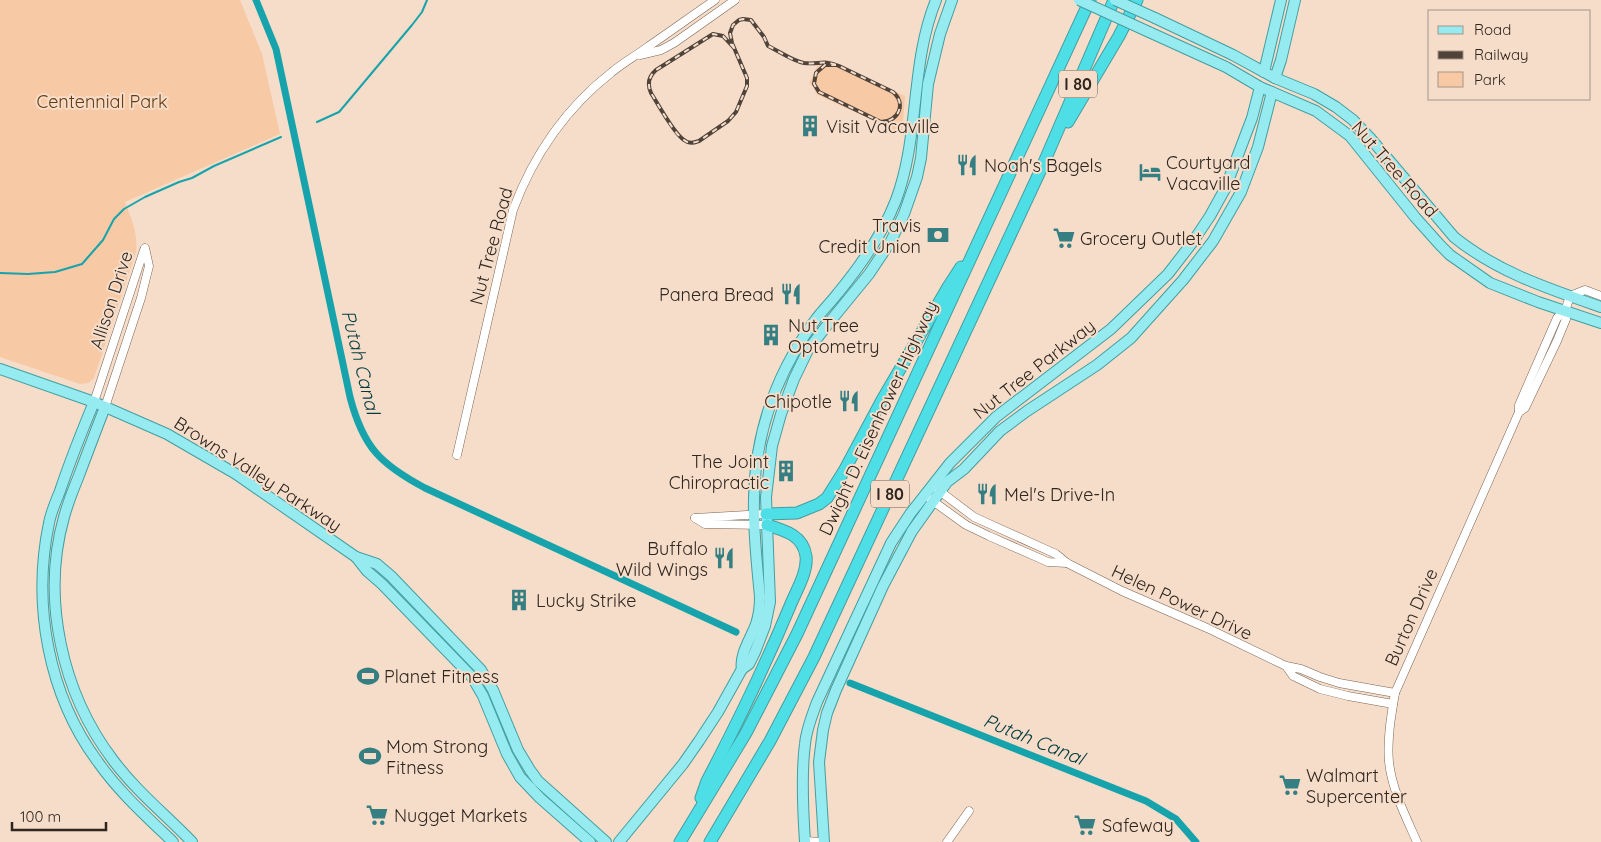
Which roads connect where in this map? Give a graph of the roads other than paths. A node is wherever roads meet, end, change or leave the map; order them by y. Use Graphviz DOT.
graph roads {
  1 [pos="715,0"];
  2 [pos="735,0"];
  3 [pos="936,0"];
  4 [pos="952,0"];
  5 [pos="1114,0"];
  6 [pos="1137,0"];
  7 [pos="1281,0"];
  8 [pos="1295,0"];
  9 [pos="1086,2"];
  10 [pos="667,34"];
  11 [pos="674,43"];
  12 [pos="636,56"];
  13 [pos="1264,72"];
  14 [pos="1275,78"];
  15 [pos="1260,87"];
  16 [pos="1272,92"];
  17 [pos="1042,167"];
  18 [pos="979,240"];
  19 [pos="851,277"];
  20 [pos="1570,296"];
  21 [pos="1601,296"];
  22 [pos="1601,307"];
  23 [pos="1565,311"];
  24 [pos="1601,323"];
  25 [pos="805,334"];
  26 [pos="819,336"];
  27 [pos="0,370"];
  28 [pos="791,385"];
  29 [pos="94,402"];
  30 [pos="105,406"];
  31 [pos="457,455"];
  32 [pos="935,488"];
  33 [pos="928,498"];
  34 [pos="754,514"];
  35 [pos="766,520"];
  36 [pos="754,526"];
  37 [pos="356,557"];
  38 [pos="1066,563"];
  39 [pos="379,582"];
  40 [pos="416,601"];
  41 [pos="415,618"];
  42 [pos="455,642"];
  43 [pos="450,653"];
  44 [pos="1286,666"];
  45 [pos="742,669"];
  46 [pos="487,679"];
  47 [pos="1395,694"];
  48 [pos="1393,704"];
  49 [pos="489,709"];
  50 [pos="514,739"];
  51 [pos="969,811"];
  52 [pos="725,816"];
  53 [pos="692,822"];
  54 [pos="805,841"];
  55 [pos="173,842"];
  56 [pos="192,842"];
  57 [pos="590,842"];
  58 [pos="606,842"];
  59 [pos="619,842"];
  60 [pos="680,842"];
  61 [pos="710,842"];
  62 [pos="718,842"];
  63 [pos="822,842"];
  64 [pos="947,842"];
  65 [pos="1417,842"];
  1 -- 10 [label="street, Nut Tree Road"];
  2 -- 11 [label="street, Nut Tree Road"];
  3 -- 19 [label="main road"];
  4 -- 26 [label="main road"];
  5 -- 13 [label="main road, Nut Tree Road, bridge"];
  5 -- 17 [label="highway, I 80"];
  6 -- 17 [label="highway"];
  7 -- 13 [label="main road"];
  8 -- 14 [label="main road"];
  9 -- 15 [label="main road, Nut Tree Road, bridge"];
  9 -- 18 [label="highway, Dwight D. Eisenhower Highway / I 80"];
  10 -- 11 [label="street"];
  10 -- 12 [label="street, Nut Tree Road"];
  11 -- 12 [label="street, Nut Tree Road"];
  12 -- 31 [label="street, Nut Tree Road"];
  13 -- 14 [label="main road, Nut Tree Road"];
  13 -- 15 [label="street, Nut Tree Parkway"];
  14 -- 16 [label="street, Nut Tree Parkway"];
  14 -- 20 [label="main road, Nut Tree Road"];
  15 -- 16 [label="main road, Nut Tree Road"];
  15 -- 32 [label="main road, Nut Tree Parkway"];
  16 -- 23 [label="main road, Nut Tree Road"];
  16 -- 32 [label="main road, Nut Tree Parkway"];
  17 -- 52 [label="highway, I 80"];
  18 -- 35 [label="highway"];
  18 -- 53 [label="highway, Dwight D. Eisenhower Highway / I 80"];
  19 -- 25 [label="main road"];
  19 -- 26 [label="main road"];
  20 -- 21 [label="street, Nut Tree Road"];
  20 -- 22 [label="main road, Nut Tree Road"];
  20 -- 23 [label="street, Burton Drive"];
  23 -- 24 [label="main road, Nut Tree Road"];
  23 -- 47 [label="street, Burton Drive"];
  25 -- 28 [label="main road"];
  25 -- 34 [label="main road"];
  26 -- 28 [label="main road"];
  27 -- 29 [label="main road, Browns Valley Parkway"];
  28 -- 35 [label="main road"];
  29 -- 30 [label="main road, Browns Valley Parkway"];
  29 -- 30 [label="street, Allison Drive"];
  29 -- 55 [label="main road, Allison Drive"];
  30 -- 37 [label="main road, Browns Valley Parkway"];
  30 -- 56 [label="main road, Allison Drive"];
  32 -- 33 [label="main road, Nut Tree Parkway"];
  32 -- 38 [label="street, Helen Power Drive"];
  33 -- 38 [label="street, Helen Power Drive"];
  33 -- 54 [label="main road, Nut Tree Parkway"];
  33 -- 63 [label="main road, Nut Tree Parkway"];
  34 -- 35 [label="street"];
  34 -- 36 [label="main road"];
  34 -- 36 [label="street"];
  35 -- 36 [label="street"];
  35 -- 45 [label="main road"];
  35 -- 53 [label="highway"];
  36 -- 45 [label="main road"];
  37 -- 39 [label="main road, Browns Valley Parkway"];
  37 -- 40 [label="main road, Browns Valley Parkway"];
  38 -- 44 [label="street, Helen Power Drive"];
  39 -- 40 [label="main road"];
  39 -- 41 [label="main road, Browns Valley Parkway"];
  40 -- 42 [label="main road, Browns Valley Parkway"];
  41 -- 42 [label="main road"];
  41 -- 43 [label="main road, Browns Valley Parkway"];
  42 -- 43 [label="main road"];
  42 -- 46 [label="main road, Browns Valley Parkway"];
  43 -- 46 [label="main road"];
  43 -- 49 [label="main road, Browns Valley Parkway"];
  44 -- 47 [label="street, Helen Power Drive"];
  44 -- 48 [label="street, Helen Power Drive"];
  45 -- 59 [label="main road"];
  46 -- 50 [label="main road, Browns Valley Parkway"];
  47 -- 48 [label="street, Burton Drive"];
  48 -- 65 [label="street, Burton Drive"];
  49 -- 50 [label="main road"];
  49 -- 57 [label="main road, Browns Valley Parkway"];
  50 -- 58 [label="main road, Browns Valley Parkway"];
  51 -- 64 [label="street"];
  52 -- 61 [label="highway, I 80"];
  52 -- 62 [label="highway"];
  53 -- 60 [label="highway, Dwight D. Eisenhower Highway / I 80"];
  54 -- 63 [label="street"];
}
